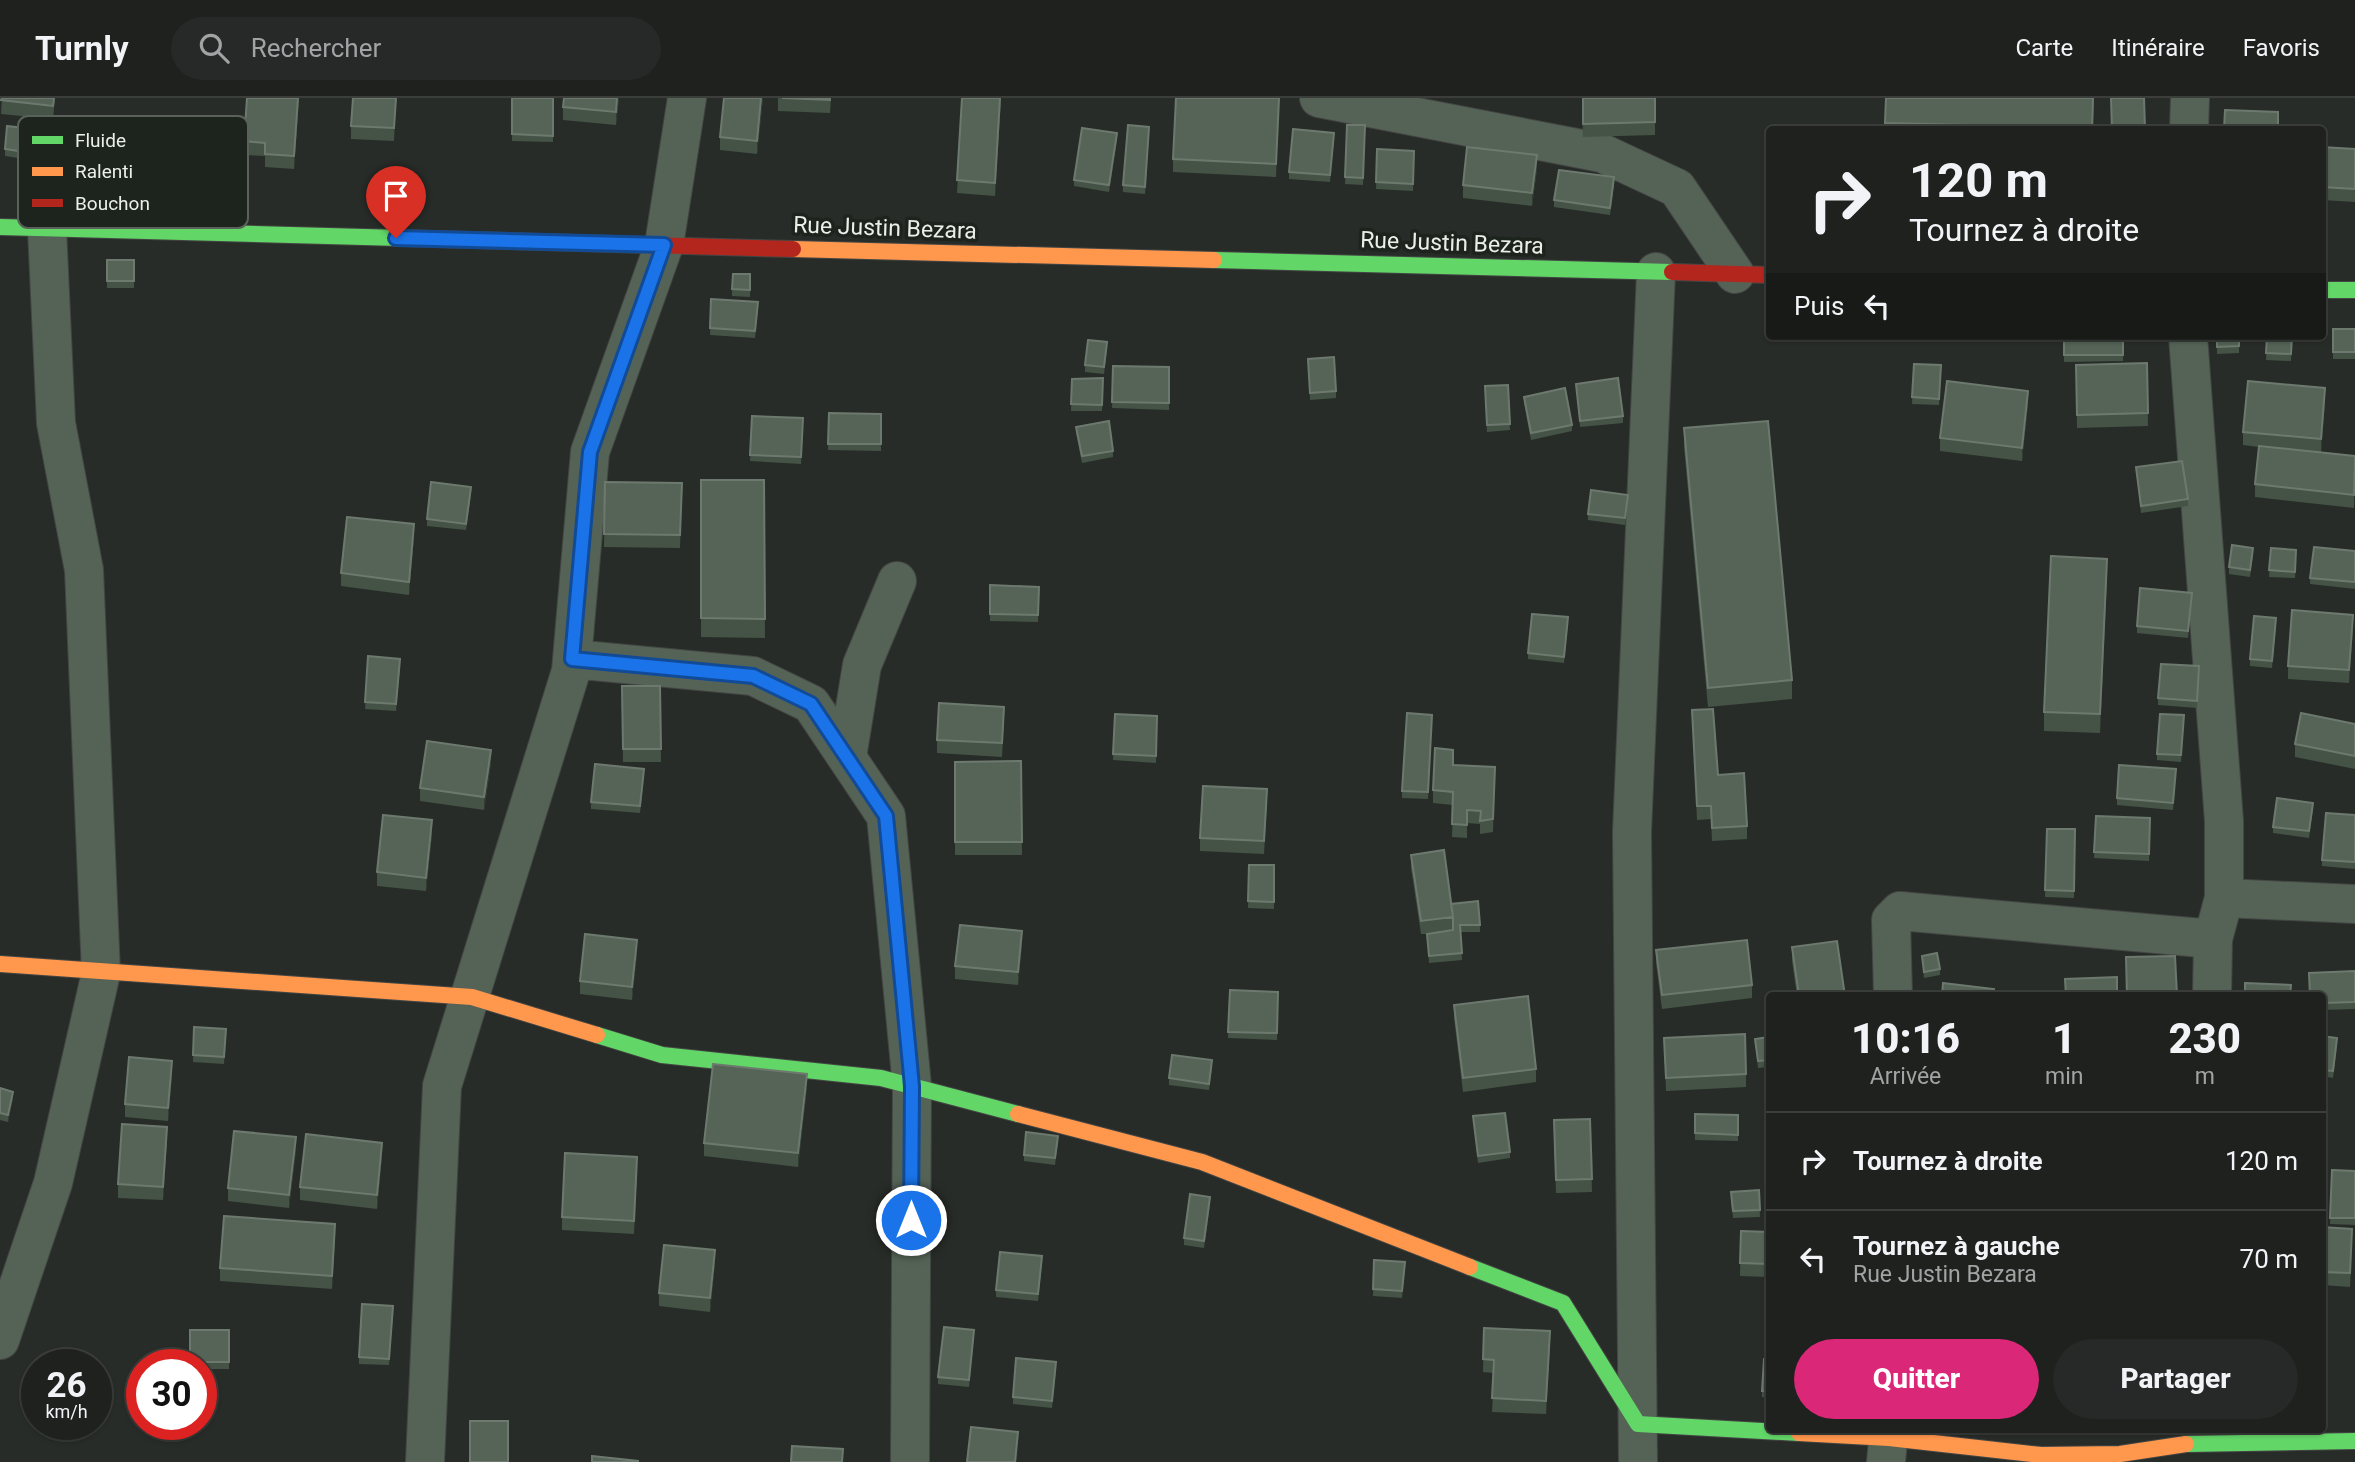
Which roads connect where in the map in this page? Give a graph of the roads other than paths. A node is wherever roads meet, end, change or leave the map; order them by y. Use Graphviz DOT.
graph roads {
  1 [pos="687,98"];
  2 [pos="1319,98"];
  3 [pos="2190,98"];
  4 [pos="2189,126"];
  5 [pos="0,227"];
  6 [pos="18,228"];
  7 [pos="24,228"];
  8 [pos="47,229"];
  9 [pos="664,245"];
  10 [pos="1656,272"];
  11 [pos="1752,274"];
  12 [pos="2326,290"];
  13 [pos="2355,290"];
  14 [pos="2188,340"];
  15 [pos="897,581"];
  16 [pos="572,659"];
  17 [pos="847,757"];
  18 [pos="2224,898"];
  19 [pos="2355,904"];
  20 [pos="2213,939"];
  21 [pos="0,964"];
  22 [pos="101,974"];
  23 [pos="1893,992"];
  24 [pos="2212,992"];
  25 [pos="472,998"];
  26 [pos="912,1086"];
  27 [pos="0,1340"];
  28 [pos="1638,1423"];
  29 [pos="2355,1441"];
  30 [pos="1888,1443"];
  31 [pos="2200,1445"];
  32 [pos="425,1462"];
  33 [pos="910,1462"];
  34 [pos="1638,1462"];
  1 -- 9 [label="street"];
  2 -- 11 [label="street"];
  3 -- 4 [label="street"];
  5 -- 6 [label="street, Rue Justin Bezara"];
  7 -- 8 [label="street, Rue Justin Bezara"];
  8 -- 9 [label="street, Rue Justin Bezara"];
  8 -- 22 [label="street"];
  9 -- 10 [label="street, Rue Justin Bezara"];
  9 -- 16 [label="street"];
  10 -- 11 [label="street, Rue Justin Bezara"];
  10 -- 28 [label="street"];
  12 -- 13 [label="street"];
  14 -- 18 [label="street"];
  15 -- 17 [label="street"];
  16 -- 17 [label="street"];
  16 -- 25 [label="street"];
  17 -- 26 [label="street"];
  18 -- 19 [label="street"];
  18 -- 20 [label="street"];
  20 -- 23 [label="street"];
  20 -- 24 [label="street"];
  21 -- 22 [label="street"];
  22 -- 25 [label="street"];
  22 -- 27 [label="street"];
  25 -- 26 [label="street"];
  25 -- 32 [label="street"];
  26 -- 28 [label="street"];
  26 -- 33 [label="street"];
  28 -- 30 [label="street"];
  28 -- 34 [label="street"];
  29 -- 31 [label="street"];
  30 -- 31 [label="street"];
}
